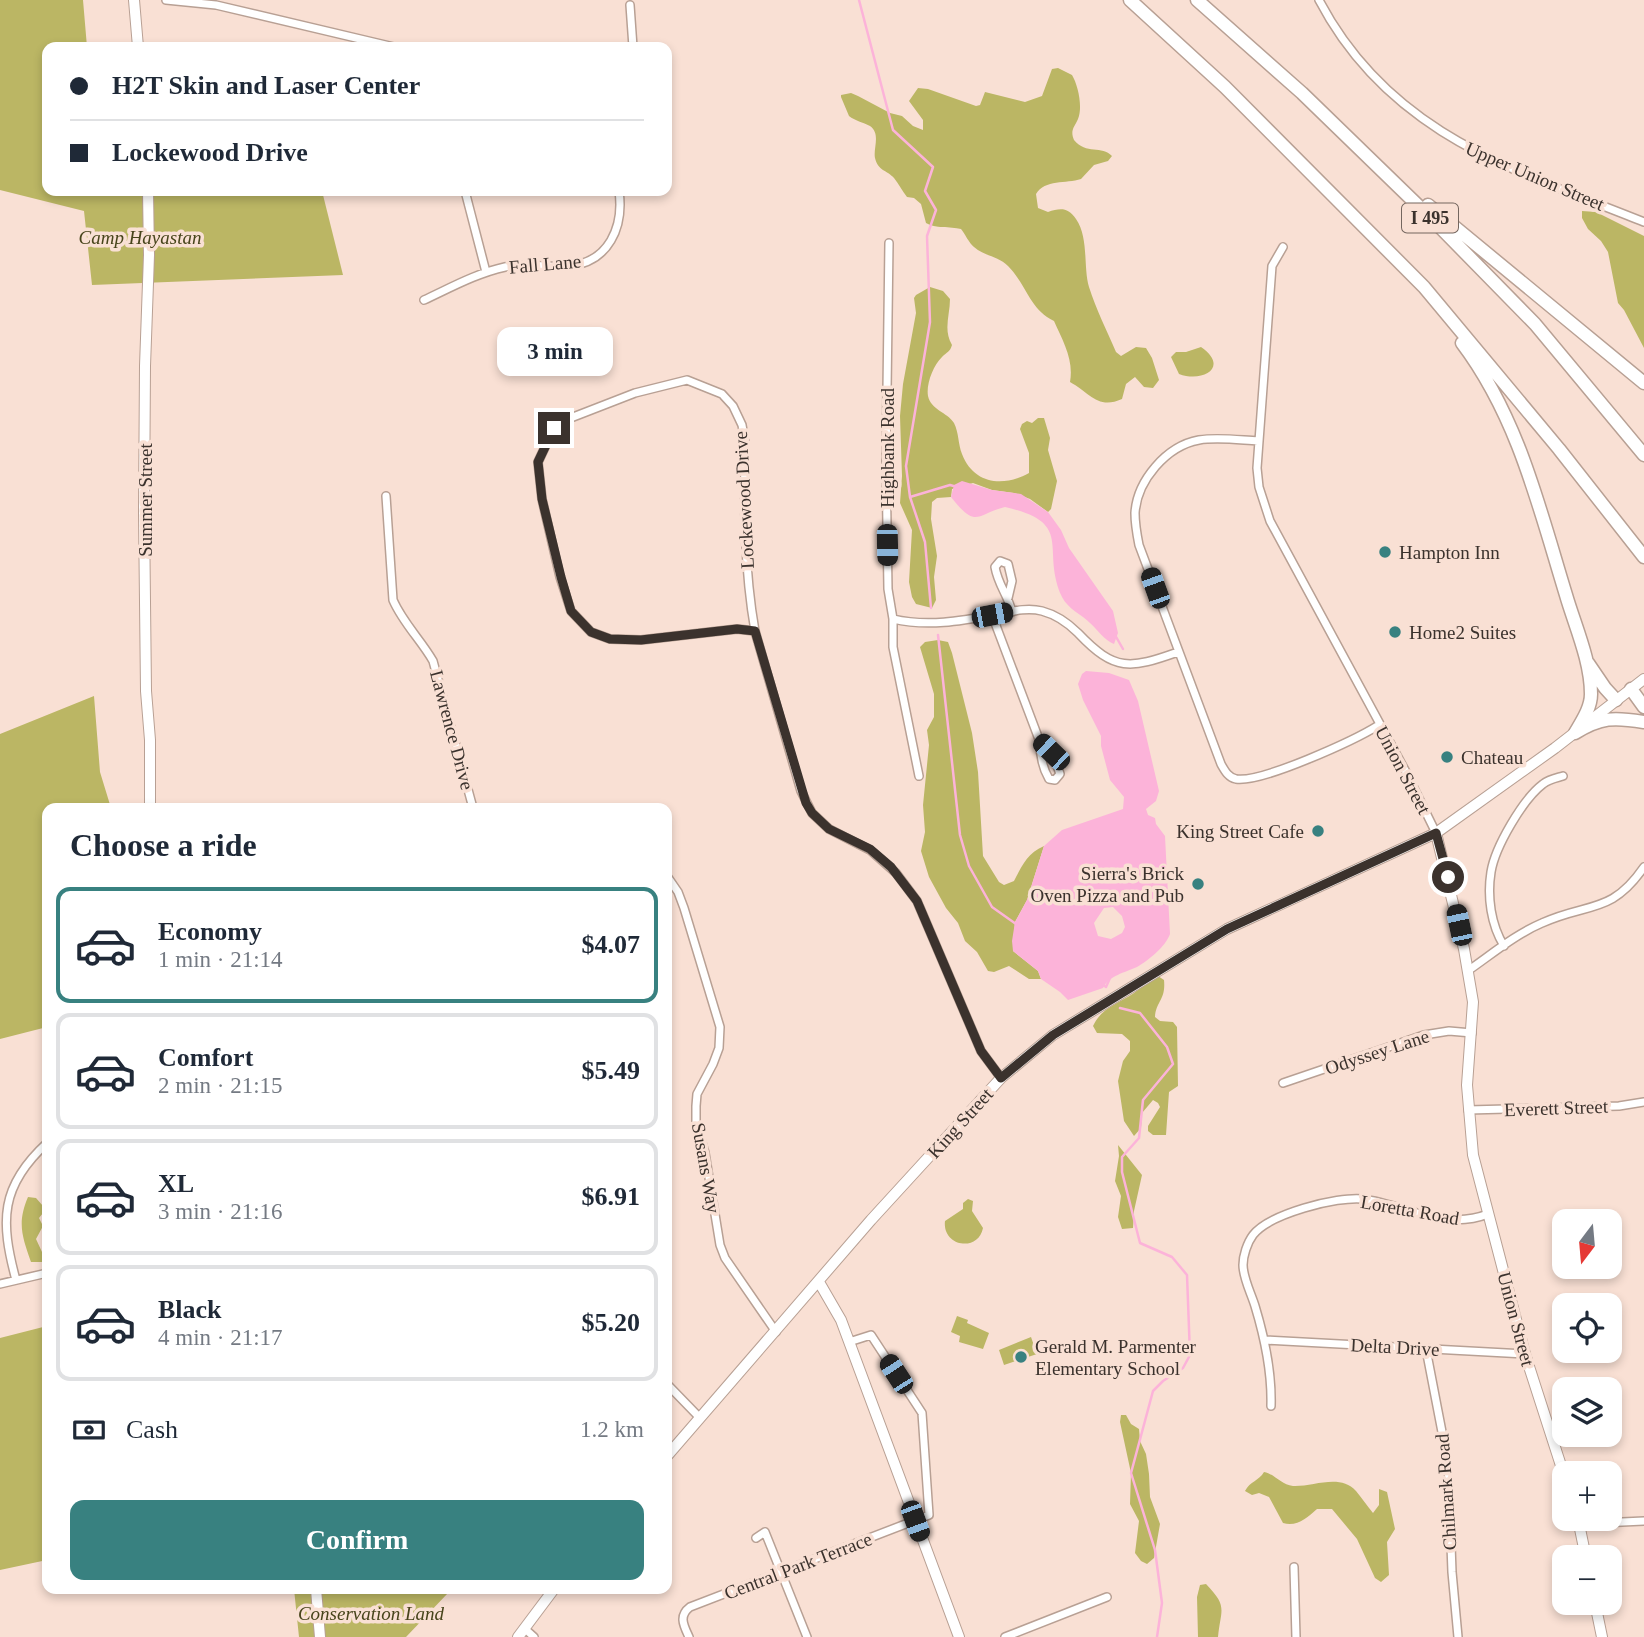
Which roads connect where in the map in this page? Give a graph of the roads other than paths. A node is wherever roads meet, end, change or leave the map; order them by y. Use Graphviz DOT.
graph roads {
  1 [pos="134,0"];
  2 [pos="166,0"];
  3 [pos="1130,0"];
  4 [pos="1197,0"];
  5 [pos="1319,0"];
  6 [pos="630,5"];
  7 [pos="138,42"];
  8 [pos="373,42"];
  9 [pos="633,42"];
  10 [pos="1368,156"];
  11 [pos="148,196"];
  12 [pos="466,196"];
  13 [pos="619,196"];
  14 [pos="1644,222"];
  15 [pos="889,243"];
  16 [pos="1283,247"];
  17 [pos="1403,264"];
  18 [pos="486,272"];
  19 [pos="424,300"];
  20 [pos="1644,383"];
  21 [pos="1258,441"];
  22 [pos="1644,455"];
  23 [pos="386,496"];
  24 [pos="1644,557"];
  25 [pos="1008,598"];
  26 [pos="1012,612"];
  27 [pos="992,615"];
  28 [pos="893,619"];
  29 [pos="755,631"];
  30 [pos="1178,652"];
  31 [pos="1584,657"];
  32 [pos="1644,679"];
  33 [pos="1631,689"];
  34 [pos="1616,700"];
  35 [pos="1644,707"];
  36 [pos="1644,722"];
  37 [pos="1380,725"];
  38 [pos="1575,733"];
  39 [pos="1040,742"];
  40 [pos="919,776"];
  41 [pos="1563,776"];
  42 [pos="150,803"];
  43 [pos="472,803"];
  44 [pos="1436,833"];
  45 [pos="1644,867"];
  46 [pos="672,883"];
  47 [pos="1504,946"];
  48 [pos="1469,970"];
  49 [pos="1472,1033"];
  50 [pos="1001,1078"];
  51 [pos="1283,1083"];
  52 [pos="1644,1102"];
  53 [pos="1468,1110"];
  54 [pos="42,1148"];
  55 [pos="1488,1214"];
  56 [pos="42,1274"];
  57 [pos="16,1280"];
  58 [pos="819,1282"];
  59 [pos="0,1284"];
  60 [pos="776,1332"];
  61 [pos="1265,1340"];
  62 [pos="849,1342"];
  63 [pos="1426,1349"];
  64 [pos="1525,1354"];
  65 [pos="672,1389"];
  66 [pos="1271,1406"];
  67 [pos="700,1418"];
  68 [pos="672,1450"];
  69 [pos="1559,1461"];
  70 [pos="915,1521"];
  71 [pos="1622,1521"];
  72 [pos="1644,1521"];
  73 [pos="756,1538"];
  74 [pos="1294,1567"];
  75 [pos="783,1572"];
  76 [pos="316,1594"];
  77 [pos="550,1594"];
  78 [pos="1107,1597"];
  79 [pos="1597,1615"];
  80 [pos="524,1628"];
  81 [pos="320,1637"];
  82 [pos="518,1637"];
  83 [pos="534,1637"];
  84 [pos="689,1637"];
  85 [pos="807,1637"];
  86 [pos="959,1637"];
  87 [pos="1005,1637"];
  88 [pos="1297,1637"];
  89 [pos="1458,1637"];
  90 [pos="1602,1637"];
  1 -- 7 [label="main road"];
  2 -- 8 [label="street"];
  3 -- 17 [label="highway, I 495"];
  4 -- 10 [label="highway, I 495"];
  5 -- 14 [label="street, Upper Union Street"];
  6 -- 9 [label="street"];
  10 -- 20 [label="highway"];
  10 -- 22 [label="highway, I 495"];
  11 -- 42 [label="main road, Summer Street"];
  12 -- 18 [label="street"];
  13 -- 18 [label="street, Fall Lane"];
  15 -- 28 [label="street, Highbank Road"];
  16 -- 21 [label="street, Union Street"];
  17 -- 24 [label="highway, I 495"];
  17 -- 31 [label="highway"];
  18 -- 19 [label="street, Fall Lane"];
  21 -- 30 [label="street"];
  21 -- 37 [label="street, Union Street"];
  23 -- 43 [label="street, Lawrence Drive"];
  25 -- 26 [label="street"];
  26 -- 27 [label="street"];
  26 -- 30 [label="street"];
  27 -- 28 [label="street"];
  27 -- 39 [label="street"];
  28 -- 40 [label="street, Highbank Road"];
  29 -- 29 [label="street, Lockewood Drive"];
  29 -- 50 [label="street, Lockewood Drive"];
  30 -- 37 [label="street"];
  31 -- 34 [label="highway"];
  31 -- 38 [label="highway"];
  32 -- 33 [label="main road, King Street"];
  33 -- 34 [label="main road, King Street"];
  33 -- 35 [label="highway"];
  34 -- 38 [label="main road, King Street"];
  36 -- 38 [label="highway"];
  37 -- 44 [label="street, Union Street"];
  38 -- 44 [label="main road, King Street"];
  39 -- 39 [label="street"];
  41 -- 47 [label="street"];
  44 -- 48 [label="main road, Union Street"];
  44 -- 50 [label="main road, King Street"];
  45 -- 47 [label="street"];
  46 -- 60 [label="street, Susans Way"];
  47 -- 48 [label="street"];
  48 -- 49 [label="main road, Union Street"];
  49 -- 51 [label="street, Odyssey Lane"];
  49 -- 53 [label="main road, Union Street"];
  50 -- 58 [label="main road, King Street"];
  52 -- 53 [label="street, Everett Street"];
  53 -- 55 [label="main road, Union Street"];
  54 -- 57 [label="street"];
  55 -- 61 [label="street, Loretta Road"];
  55 -- 64 [label="main road, Union Street"];
  56 -- 57 [label="street"];
  57 -- 59 [label="street"];
  58 -- 60 [label="main road, King Street"];
  58 -- 62 [label="main road"];
  60 -- 67 [label="main road, King Street"];
  61 -- 63 [label="street, Delta Drive"];
  61 -- 66 [label="street"];
  62 -- 70 [label="main road"];
  62 -- 70 [label="street"];
  63 -- 64 [label="street, Delta Drive"];
  63 -- 89 [label="street, Chilmark Road"];
  64 -- 69 [label="main road, Union Street"];
  65 -- 67 [label="street"];
  67 -- 68 [label="main road, King Street"];
  70 -- 75 [label="street, Central Park Terrace"];
  70 -- 86 [label="main road"];
  71 -- 72 [label="street"];
  73 -- 75 [label="street"];
  74 -- 88 [label="street"];
  75 -- 84 [label="street, Central Park Terrace"];
  75 -- 85 [label="street"];
  76 -- 81 [label="main road"];
  77 -- 80 [label="main road"];
  78 -- 87 [label="street"];
  79 -- 90 [label="main road"];
  80 -- 82 [label="main road"];
  80 -- 83 [label="street"];
}
